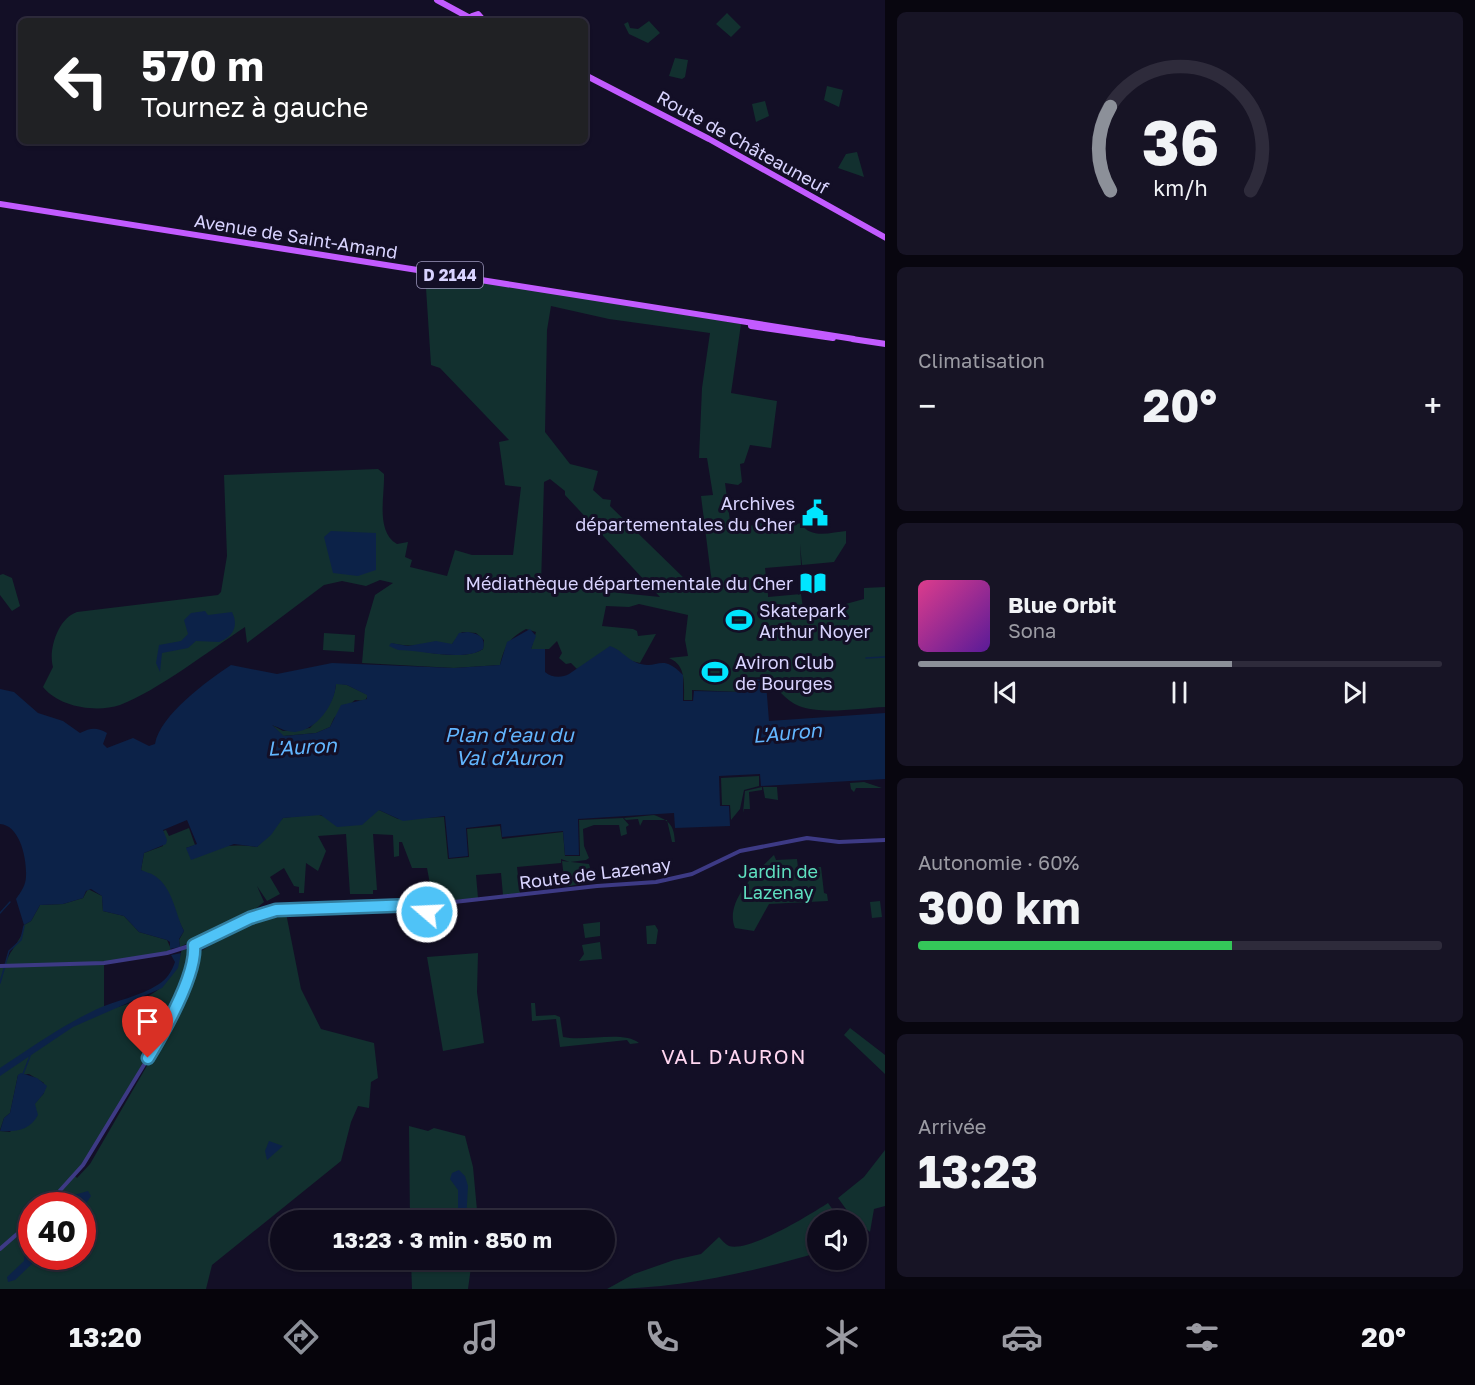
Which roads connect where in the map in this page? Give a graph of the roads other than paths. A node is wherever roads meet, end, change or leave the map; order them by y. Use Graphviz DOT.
graph roads {
  1 [pos="437,0"];
  2 [pos="468,18"];
  3 [pos="588,77"];
  4 [pos="0,204"];
  5 [pos="885,238"];
  6 [pos="885,344"];
  7 [pos="885,840"];
  8 [pos="422,901"];
  9 [pos="436,901"];
  10 [pos="445,903"];
  11 [pos="414,905"];
  12 [pos="421,907"];
  13 [pos="436,907"];
  14 [pos="194,945"];
  15 [pos="0,966"];
  16 [pos="59,1192"];
  17 [pos="18,1233"];
  18 [pos="0,1249"];
  1 -- 2 [label="main road"];
  3 -- 5 [label="main road, Route de Châteauneuf"];
  4 -- 6 [label="main road, Avenue de Saint-Amand / D 2144"];
  7 -- 10 [label="street, Route de Lazenay"];
  8 -- 9 [label="street"];
  8 -- 11 [label="street"];
  8 -- 12 [label="street"];
  9 -- 10 [label="street, Route de Lazenay"];
  9 -- 13 [label="street"];
  10 -- 13 [label="street, Route de Lazenay"];
  11 -- 12 [label="street"];
  11 -- 14 [label="street"];
  12 -- 13 [label="street"];
  14 -- 15 [label="street"];
  14 -- 16 [label="street"];
  17 -- 18 [label="street"];
}
